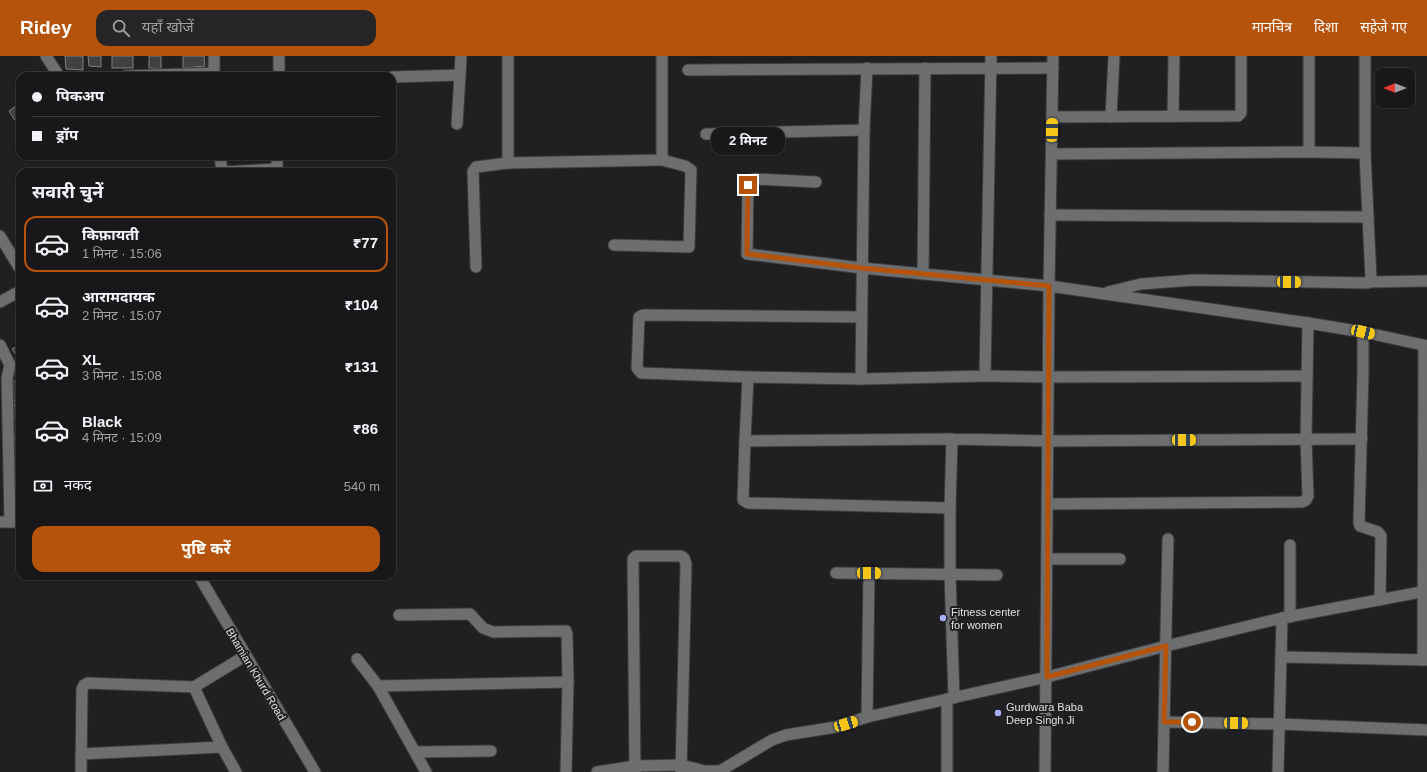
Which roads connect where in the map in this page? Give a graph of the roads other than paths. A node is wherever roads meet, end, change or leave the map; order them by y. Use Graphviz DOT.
graph roads {
  1 [pos="46,56"];
  2 [pos="214,56"];
  3 [pos="279,56"];
  4 [pos="461,56"];
  5 [pos="508,56"];
  6 [pos="662,56"];
  7 [pos="992,56"];
  8 [pos="1053,56"];
  9 [pos="1114,56"];
  10 [pos="1174,56"];
  11 [pos="1241,56"];
  12 [pos="1308,56"];
  13 [pos="1364,56"];
  14 [pos="867,68"];
  15 [pos="925,68"];
  16 [pos="1053,68"];
  17 [pos="992,69"];
  18 [pos="688,70"];
  19 [pos="56,72"];
  20 [pos="214,72"];
  21 [pos="279,72"];
  22 [pos="460,76"];
  23 [pos="396,77"];
  24 [pos="1173,116"];
  25 [pos="1052,117"];
  26 [pos="1112,117"];
  27 [pos="457,124"];
  28 [pos="864,130"];
  29 [pos="706,134"];
  30 [pos="1308,152"];
  31 [pos="1365,153"];
  32 [pos="1052,154"];
  33 [pos="662,160"];
  34 [pos="508,163"];
  35 [pos="816,182"];
  36 [pos="1050,215"];
  37 [pos="1368,217"];
  38 [pos="0,236"];
  39 [pos="614,244"];
  40 [pos="16,262"];
  41 [pos="476,267"];
  42 [pos="862,268"];
  43 [pos="923,274"];
  44 [pos="988,280"];
  45 [pos="1427,281"];
  46 [pos="1369,282"];
  47 [pos="1049,286"];
  48 [pos="16,293"];
  49 [pos="1102,293"];
  50 [pos="0,302"];
  51 [pos="861,317"];
  52 [pos="1308,323"];
  53 [pos="1363,332"];
  54 [pos="0,345"];
  55 [pos="1426,346"];
  56 [pos="4,372"];
  57 [pos="985,376"];
  58 [pos="1307,376"];
  59 [pos="748,377"];
  60 [pos="1048,377"];
  61 [pos="861,379"];
  62 [pos="4,429"];
  63 [pos="952,439"];
  64 [pos="1362,439"];
  65 [pos="1306,440"];
  66 [pos="745,441"];
  67 [pos="1048,441"];
  68 [pos="5,483"];
  69 [pos="1048,504"];
  70 [pos="950,508"];
  71 [pos="10,522"];
  72 [pos="1168,539"];
  73 [pos="1290,545"];
  74 [pos="1047,559"];
  75 [pos="1120,559"];
  76 [pos="836,573"];
  77 [pos="869,573"];
  78 [pos="950,574"];
  79 [pos="997,575"];
  80 [pos="200,580"];
  81 [pos="1425,591"];
  82 [pos="1380,600"];
  83 [pos="399,615"];
  84 [pos="1286,618"];
  85 [pos="1166,646"];
  86 [pos="245,656"];
  87 [pos="1281,657"];
  88 [pos="357,659"];
  89 [pos="1425,660"];
  90 [pos="1047,677"];
  91 [pos="568,682"];
  92 [pos="378,686"];
  93 [pos="194,687"];
  94 [pos="950,699"];
  95 [pos="868,717"];
  96 [pos="1164,722"];
  97 [pos="1279,724"];
  98 [pos="1427,730"];
  99 [pos="222,747"];
  100 [pos="491,751"];
  101 [pos="415,752"];
  102 [pos="81,754"];
  103 [pos="681,768"];
  104 [pos="635,769"];
  105 [pos="81,772"];
  106 [pos="236,772"];
  107 [pos="315,772"];
  108 [pos="426,772"];
  109 [pos="566,772"];
  110 [pos="597,772"];
  111 [pos="947,772"];
  112 [pos="1045,772"];
  113 [pos="1163,772"];
  114 [pos="1278,772"];
  1 -- 19 [label="street"];
  2 -- 20 [label="street"];
  3 -- 21 [label="street"];
  4 -- 22 [label="street"];
  5 -- 34 [label="street"];
  6 -- 33 [label="street"];
  7 -- 17 [label="street"];
  8 -- 16 [label="street"];
  9 -- 26 [label="street"];
  10 -- 24 [label="street"];
  11 -- 24 [label="street"];
  12 -- 30 [label="street"];
  13 -- 31 [label="street"];
  14 -- 15 [label="street"];
  14 -- 18 [label="street"];
  14 -- 28 [label="street"];
  15 -- 17 [label="street"];
  15 -- 43 [label="street"];
  16 -- 17 [label="street"];
  16 -- 25 [label="street"];
  17 -- 44 [label="street"];
  22 -- 23 [label="street"];
  22 -- 27 [label="street"];
  24 -- 26 [label="street"];
  25 -- 26 [label="street"];
  25 -- 32 [label="street"];
  28 -- 29 [label="street"];
  28 -- 42 [label="street"];
  30 -- 31 [label="street"];
  30 -- 32 [label="street"];
  31 -- 37 [label="street"];
  32 -- 36 [label="street"];
  33 -- 34 [label="street"];
  33 -- 39 [label="street"];
  34 -- 41 [label="street"];
  35 -- 42 [label="street"];
  36 -- 37 [label="street"];
  36 -- 47 [label="street"];
  37 -- 46 [label="street"];
  38 -- 40 [label="street"];
  42 -- 43 [label="street"];
  42 -- 51 [label="street"];
  43 -- 44 [label="street"];
  44 -- 47 [label="street"];
  44 -- 57 [label="street"];
  45 -- 46 [label="street"];
  46 -- 49 [label="street"];
  47 -- 49 [label="street"];
  47 -- 60 [label="street"];
  48 -- 50 [label="street"];
  49 -- 52 [label="street"];
  51 -- 59 [label="street"];
  51 -- 61 [label="street"];
  52 -- 53 [label="street"];
  52 -- 58 [label="street"];
  53 -- 55 [label="street"];
  53 -- 64 [label="street"];
  54 -- 56 [label="street"];
  55 -- 81 [label="street"];
  56 -- 62 [label="street"];
  57 -- 60 [label="street"];
  57 -- 61 [label="street"];
  58 -- 60 [label="street"];
  58 -- 65 [label="street"];
  59 -- 61 [label="street"];
  59 -- 66 [label="street"];
  60 -- 67 [label="street"];
  62 -- 68 [label="street"];
  63 -- 66 [label="street"];
  63 -- 67 [label="street"];
  63 -- 70 [label="street"];
  64 -- 65 [label="street"];
  64 -- 82 [label="street"];
  65 -- 67 [label="street"];
  65 -- 69 [label="street"];
  66 -- 70 [label="street"];
  67 -- 69 [label="street"];
  68 -- 71 [label="street"];
  69 -- 74 [label="street"];
  70 -- 78 [label="street"];
  72 -- 85 [label="street"];
  73 -- 84 [label="street"];
  74 -- 75 [label="street"];
  74 -- 90 [label="street"];
  76 -- 77 [label="street"];
  77 -- 78 [label="street"];
  77 -- 95 [label="street"];
  78 -- 79 [label="street"];
  78 -- 94 [label="street"];
  80 -- 86 [label="street, Bhamian Khurd Road"];
  81 -- 82 [label="street"];
  81 -- 89 [label="street"];
  82 -- 84 [label="street"];
  83 -- 91 [label="street"];
  84 -- 85 [label="street"];
  84 -- 87 [label="street"];
  85 -- 90 [label="street"];
  85 -- 96 [label="street"];
  86 -- 93 [label="street"];
  86 -- 107 [label="street, Bhamian Khurd Road"];
  87 -- 89 [label="street"];
  87 -- 97 [label="street"];
  88 -- 92 [label="street"];
  90 -- 94 [label="street"];
  90 -- 112 [label="street"];
  91 -- 92 [label="street"];
  91 -- 109 [label="street"];
  92 -- 101 [label="street"];
  93 -- 99 [label="street"];
  93 -- 102 [label="street"];
  94 -- 95 [label="street"];
  94 -- 111 [label="street"];
  95 -- 103 [label="street"];
  96 -- 97 [label="street"];
  96 -- 113 [label="street"];
  97 -- 98 [label="street"];
  97 -- 114 [label="street"];
  99 -- 102 [label="street"];
  99 -- 106 [label="street"];
  100 -- 101 [label="street"];
  101 -- 108 [label="street"];
  102 -- 105 [label="street"];
  103 -- 104 [label="street"];
  103 -- 104 [label="street"];
  104 -- 110 [label="street"];
}
